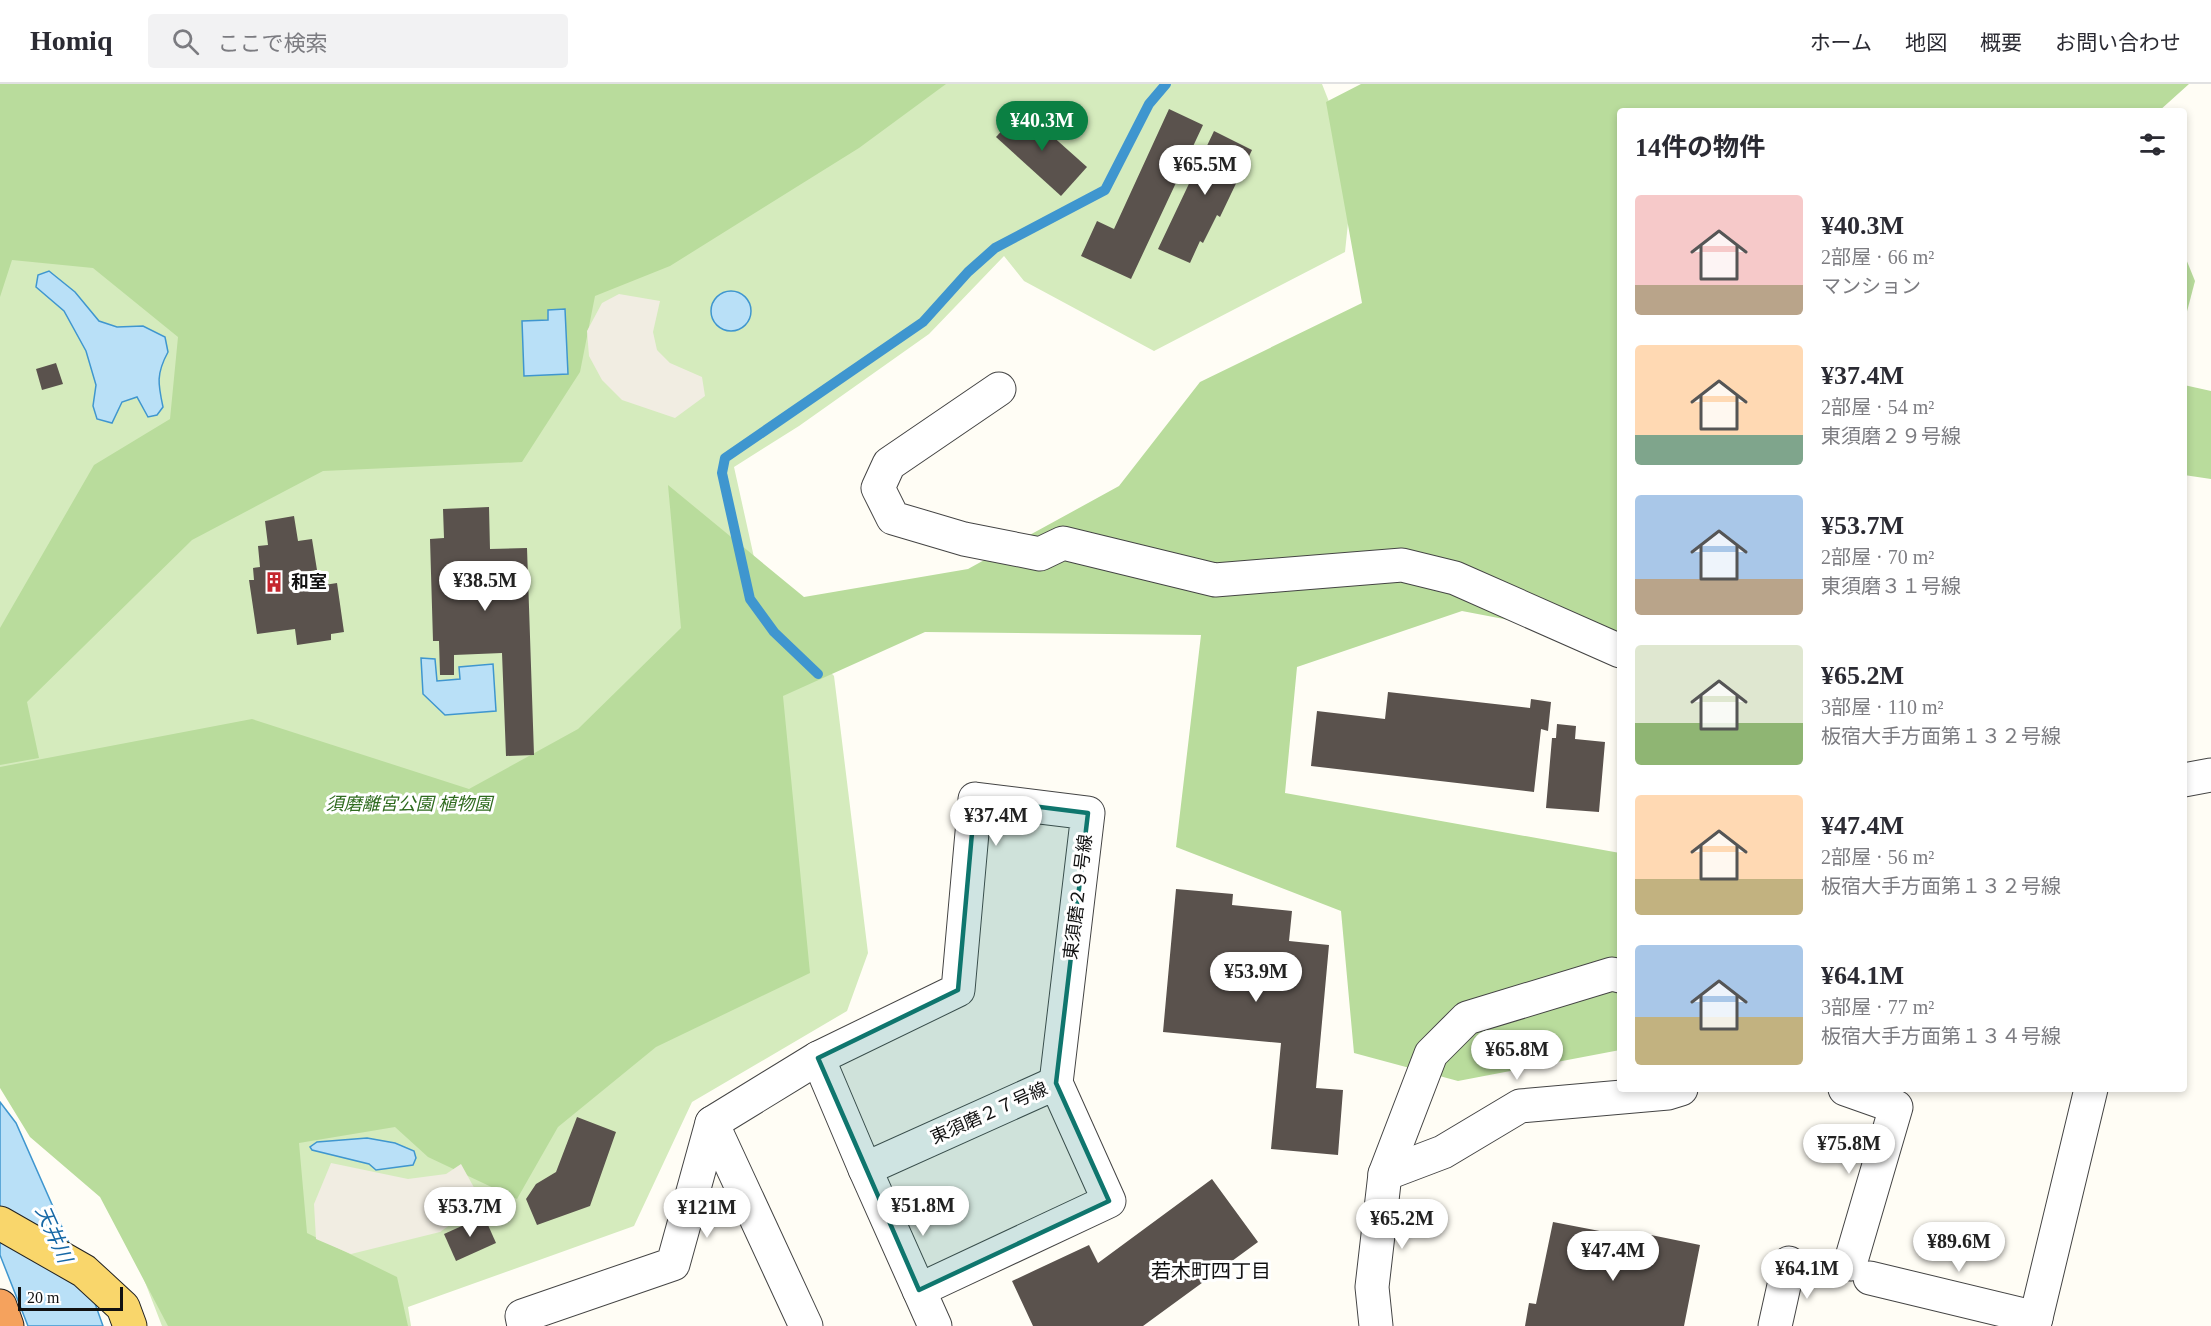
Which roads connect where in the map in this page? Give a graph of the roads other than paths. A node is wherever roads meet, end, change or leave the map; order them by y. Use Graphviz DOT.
graph roads {
  1 [pos="999,388"];
  2 [pos="1617,650"];
  3 [pos="2211,775"];
  4 [pos="2187,779"];
  5 [pos="1617,975"];
  6 [pos="818,1058"];
  7 [pos="1056,1083"];
  8 [pos="1668,1092"];
  9 [pos="1854,1092"];
  10 [pos="2090,1092"];
  11 [pos="712,1123"];
  12 [pos="865,1169"];
  13 [pos="1385,1174"];
  14 [pos="7,1226"];
  15 [pos="1789,1263"];
  16 [pos="919,1290"];
  17 [pos="0,1306"];
  18 [pos="523,1321"];
  19 [pos="2035,1322"];
  20 [pos="7,1326"];
  21 [pos="130,1326"];
  22 [pos="806,1326"];
  23 [pos="935,1326"];
  24 [pos="1376,1326"];
  25 [pos="1775,1326"];
  1 -- 2 [label="street"];
  3 -- 4 [label="street"];
  5 -- 13 [label="street"];
  6 -- 7 [label="street, 東須磨２９号線"];
  6 -- 11 [label="street"];
  6 -- 12 [label="street"];
  7 -- 12 [label="street, 東須磨２７号線"];
  7 -- 16 [label="street, 東須磨２７号線"];
  8 -- 13 [label="street"];
  9 -- 19 [label="street"];
  10 -- 19 [label="street"];
  11 -- 18 [label="street"];
  11 -- 22 [label="street"];
  12 -- 16 [label="street"];
  13 -- 24 [label="street"];
  14 -- 21 [label="main road"];
  15 -- 25 [label="street"];
  16 -- 23 [label="street"];
  17 -- 20 [label="highway"];
}
